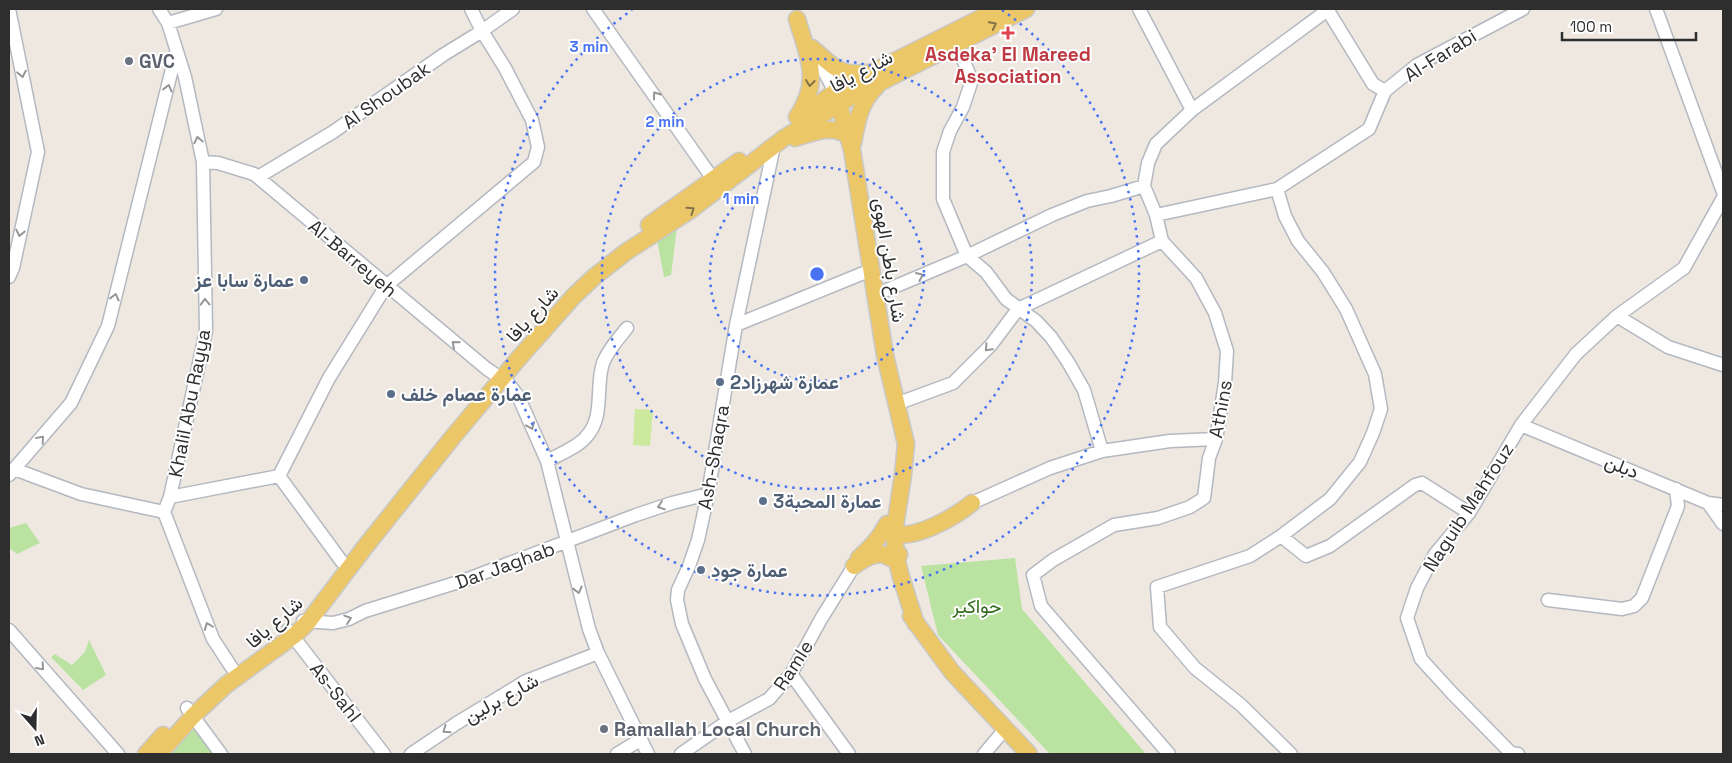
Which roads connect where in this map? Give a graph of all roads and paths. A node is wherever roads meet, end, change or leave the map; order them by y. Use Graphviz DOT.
graph roads {
  1 [pos="9,9"];
  2 [pos="158,9"];
  3 [pos="216,9"];
  4 [pos="471,9"];
  5 [pos="513,9"];
  6 [pos="593,9"];
  7 [pos="999,9"];
  8 [pos="1026,9"];
  9 [pos="1139,9"];
  10 [pos="1328,9"];
  11 [pos="1523,9"];
  12 [pos="1656,9"];
  13 [pos="794,14"];
  14 [pos="168,23"];
  15 [pos="482,31"];
  16 [pos="956,44"];
  17 [pos="812,48"];
  18 [pos="177,52"];
  19 [pos="878,76"];
  20 [pos="1385,91"];
  21 [pos="837,98"];
  22 [pos="1192,110"];
  23 [pos="793,122"];
  24 [pos="850,143"];
  25 [pos="774,146"];
  26 [pos="203,162"];
  27 [pos="258,178"];
  28 [pos="713,179"];
  29 [pos="1144,186"];
  30 [pos="1277,189"];
  31 [pos="1723,192"];
  32 [pos="1723,198"];
  33 [pos="1156,215"];
  34 [pos="1162,241"];
  35 [pos="967,256"];
  36 [pos="871,270"];
  37 [pos="9,277"];
  38 [pos="386,286"];
  39 [pos="875,295"];
  40 [pos="1018,310"];
  41 [pos="1617,316"];
  42 [pos="736,325"];
  43 [pos="627,328"];
  44 [pos="1723,365"];
  45 [pos="497,377"];
  46 [pos="896,404"];
  47 [pos="1521,425"];
  48 [pos="1216,439"];
  49 [pos="1102,452"];
  50 [pos="547,461"];
  51 [pos="12,472"];
  52 [pos="279,476"];
  53 [pos="1676,489"];
  54 [pos="708,494"];
  55 [pos="170,497"];
  56 [pos="972,503"];
  57 [pos="1708,503"];
  58 [pos="1723,505"];
  59 [pos="164,512"];
  60 [pos="1469,513"];
  61 [pos="893,523"];
  62 [pos="1723,524"];
  63 [pos="920,532"];
  64 [pos="1281,536"];
  65 [pos="566,542"];
  66 [pos="892,559"];
  67 [pos="342,562"];
  68 [pos="854,566"];
  69 [pos="1548,600"];
  70 [pos="297,627"];
  71 [pos="9,630"];
  72 [pos="598,653"];
  73 [pos="232,668"];
  74 [pos="791,674"];
  75 [pos="190,712"];
  76 [pos="728,721"];
  77 [pos="1005,729"];
  78 [pos="640,740"];
  79 [pos="118,754"];
  80 [pos="146,754"];
  81 [pos="159,754"];
  82 [pos="221,754"];
  83 [pos="384,754"];
  84 [pos="411,754"];
  85 [pos="617,754"];
  86 [pos="648,754"];
  87 [pos="681,754"];
  88 [pos="746,754"];
  89 [pos="849,754"];
  90 [pos="984,754"];
  91 [pos="1028,754"];
  92 [pos="1168,754"];
  93 [pos="1291,754"];
  94 [pos="1518,754"];
  1 -- 37 [label="street, one-way"];
  2 -- 14 [label="street, Khalil Abu Rayya"];
  3 -- 14 [label="street"];
  4 -- 15 [label="street"];
  5 -- 15 [label="street, Al Shoubak"];
  28 -- 6 [label="street, one-way"];
  7 -- 19 [label="main road, شارع يافا"];
  16 -- 8 [label="main road, شارع يافا, one-way"];
  9 -- 22 [label="street"];
  10 -- 20 [label="street"];
  10 -- 22 [label="street"];
  11 -- 20 [label="street, Al-Farabi"];
  12 -- 31 [label="street"];
  13 -- 17 [label="street"];
  13 -- 23 [label="main road, one-way"];
  14 -- 18 [label="street, Khalil Abu Rayya"];
  15 -- 27 [label="street, Al Shoubak"];
  15 -- 38 [label="street"];
  16 -- 19 [label="main road, شارع يافا"];
  16 -- 35 [label="street"];
  17 -- 19 [label="main road"];
  17 -- 21 [label="street"];
  26 -- 18 [label="street, Khalil Abu Rayya, one-way"];
  51 -- 18 [label="street, one-way"];
  19 -- 21 [label="main road, شارع يافا"];
  19 -- 24 [label="main road"];
  20 -- 30 [label="street"];
  21 -- 23 [label="main road, شارع يافا"];
  21 -- 24 [label="main road, شارع باطن الهوى"];
  21 -- 25 [label="main road, شارع يافا"];
  22 -- 29 [label="street"];
  23 -- 28 [label="main road, شارع يافا"];
  24 -- 25 [label="main road"];
  24 -- 36 [label="main road, شارع باطن الهوى"];
  25 -- 42 [label="street, Ash-Shaqra"];
  45 -- 25 [label="main road, شارع يافا, one-way"];
  26 -- 27 [label="street, Al-Barreyeh"];
  55 -- 26 [label="street, Khalil Abu Rayya, one-way"];
  27 -- 38 [label="street, Al-Barreyeh"];
  28 -- 45 [label="main road, شارع يافا"];
  29 -- 33 [label="street, Athins"];
  29 -- 35 [label="street"];
  30 -- 33 [label="street"];
  30 -- 64 [label="street"];
  32 -- 41 [label="street, Naguib Mahfouz"];
  33 -- 34 [label="street, Athins"];
  34 -- 40 [label="street"];
  34 -- 48 [label="street, Athins"];
  39 -- 35 [label="street, one-way"];
  35 -- 40 [label="street"];
  36 -- 39 [label="main road, شارع باطن الهوى"];
  36 -- 42 [label="street"];
  45 -- 38 [label="street, Al-Barreyeh, one-way"];
  38 -- 52 [label="street"];
  39 -- 46 [label="main road, شارع باطن الهوى"];
  40 -- 46 [label="street, one-way"];
  40 -- 49 [label="street"];
  41 -- 44 [label="street"];
  41 -- 47 [label="street, Naguib Mahfouz"];
  42 -- 54 [label="street, Ash-Shaqra"];
  43 -- 50 [label="street"];
  45 -- 50 [label="street, Al-Barreyeh, one-way"];
  45 -- 67 [label="main road, شارع يافا"];
  45 -- 70 [label="main road, شارع يافا"];
  46 -- 61 [label="main road, شارع باطن الهوى"];
  47 -- 53 [label="street, دبلن"];
  47 -- 60 [label="street, Naguib Mahfouz"];
  48 -- 49 [label="street"];
  48 -- 92 [label="street, Athins"];
  49 -- 56 [label="street"];
  50 -- 65 [label="street, Al-Barreyeh"];
  51 -- 59 [label="street"];
  52 -- 55 [label="street"];
  52 -- 67 [label="street"];
  53 -- 57 [label="street, دبلن"];
  53 -- 69 [label="street"];
  54 -- 65 [label="street, Dar Jaghab, one-way"];
  54 -- 76 [label="street, Ash-Shaqra"];
  55 -- 59 [label="street, Khalil Abu Rayya"];
  56 -- 61 [label="main road"];
  56 -- 63 [label="main road"];
  57 -- 58 [label="street, دبلن"];
  57 -- 62 [label="street"];
  73 -- 59 [label="street, one-way"];
  60 -- 64 [label="street"];
  60 -- 94 [label="street, Naguib Mahfouz"];
  61 -- 63 [label="main road"];
  61 -- 66 [label="main road"];
  61 -- 68 [label="main road"];
  63 -- 66 [label="main road"];
  64 -- 93 [label="street"];
  70 -- 65 [label="street, Dar Jaghab, one-way"];
  65 -- 72 [label="street, Al-Barreyeh, one-way"];
  66 -- 68 [label="main road"];
  66 -- 77 [label="main road"];
  67 -- 70 [label="main road, شارع يافا"];
  68 -- 74 [label="street, Ramle"];
  70 -- 73 [label="main road, شارع يافا"];
  70 -- 75 [label="main road, شارع يافا"];
  70 -- 83 [label="street, As-Sahl"];
  71 -- 79 [label="street, one-way"];
  72 -- 78 [label="street, Al-Barreyeh"];
  72 -- 84 [label="street, شارع برلين, one-way"];
  73 -- 75 [label="main road, شارع يافا"];
  74 -- 76 [label="street, Ramle"];
  74 -- 89 [label="street"];
  75 -- 80 [label="main road, شارع يافا"];
  75 -- 81 [label="main road, شارع يافا"];
  75 -- 82 [label="street"];
  76 -- 87 [label="street, Ramle"];
  76 -- 88 [label="street, Ash-Shaqra"];
  77 -- 90 [label="street"];
  77 -- 91 [label="main road"];
  78 -- 85 [label="street"];
  78 -- 86 [label="street, Al-Barreyeh"];
}
